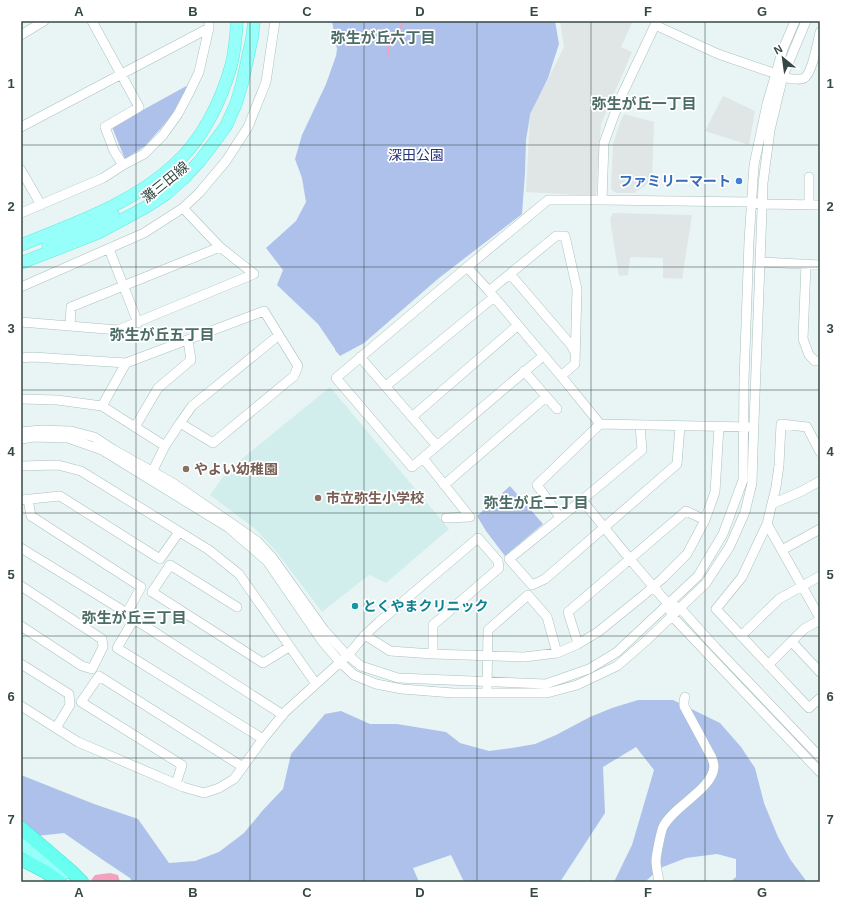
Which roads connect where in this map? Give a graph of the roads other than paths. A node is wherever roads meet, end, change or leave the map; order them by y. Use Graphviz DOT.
graph roads {
  1 [pos="44,21"];
  2 [pos="92,21"];
  3 [pos="230,21"];
  4 [pos="245,21"];
  5 [pos="275,21"];
  6 [pos="795,21"];
  7 [pos="806,21"];
  8 [pos="656,23"];
  9 [pos="209,24"];
  10 [pos="820,32"];
  11 [pos="21,34"];
  12 [pos="121,74"];
  13 [pos="779,75"];
  14 [pos="21,127"];
  15 [pos="123,165"];
  16 [pos="21,170"];
  17 [pos="809,177"];
  18 [pos="602,200"];
  19 [pos="751,202"];
  20 [pos="762,204"];
  21 [pos="41,205"];
  22 [pos="809,205"];
  23 [pos="820,206"];
  24 [pos="183,208"];
  25 [pos="106,210"];
  26 [pos="21,213"];
  27 [pos="53,226"];
  28 [pos="21,239"];
  29 [pos="21,246"];
  30 [pos="220,247"];
  31 [pos="109,249"];
  32 [pos="24,260"];
  33 [pos="760,262"];
  34 [pos="806,264"];
  35 [pos="820,265"];
  36 [pos="467,267"];
  37 [pos="510,274"];
  38 [pos="21,287"];
  39 [pos="123,287"];
  40 [pos="491,294"];
  41 [pos="21,322"];
  42 [pos="138,322"];
  43 [pos="70,326"];
  44 [pos="517,326"];
  45 [pos="279,335"];
  46 [pos="188,340"];
  47 [pos="576,352"];
  48 [pos="543,356"];
  49 [pos="360,357"];
  50 [pos="21,358"];
  51 [pos="820,361"];
  52 [pos="126,363"];
  53 [pos="524,371"];
  54 [pos="561,376"];
  55 [pos="386,386"];
  56 [pos="546,397"];
  57 [pos="21,399"];
  58 [pos="102,406"];
  59 [pos="557,409"];
  60 [pos="412,417"];
  61 [pos="597,421"];
  62 [pos="180,423"];
  63 [pos="640,425"];
  64 [pos="743,425"];
  65 [pos="754,425"];
  66 [pos="680,426"];
  67 [pos="135,427"];
  68 [pos="719,427"];
  69 [pos="21,432"];
  70 [pos="21,439"];
  71 [pos="165,446"];
  72 [pos="436,446"];
  73 [pos="820,452"];
  74 [pos="423,458"];
  75 [pos="21,466"];
  76 [pos="151,475"];
  77 [pos="820,481"];
  78 [pos="444,485"];
  79 [pos="25,499"];
  80 [pos="582,500"];
  81 [pos="772,504"];
  82 [pos="560,517"];
  83 [pos="446,518"];
  84 [pos="705,520"];
  85 [pos="767,524"];
  86 [pos="604,527"];
  87 [pos="820,530"];
  88 [pos="179,532"];
  89 [pos="21,548"];
  90 [pos="782,550"];
  91 [pos="629,558"];
  92 [pos="820,576"];
  93 [pos="21,586"];
  94 [pos="653,586"];
  95 [pos="802,586"];
  96 [pos="668,604"];
  97 [pos="237,607"];
  98 [pos="680,608"];
  99 [pos="672,616"];
  100 [pos="820,619"];
  101 [pos="21,626"];
  102 [pos="366,635"];
  103 [pos="741,636"];
  104 [pos="792,642"];
  105 [pos="578,644"];
  106 [pos="289,646"];
  107 [pos="557,653"];
  108 [pos="433,654"];
  109 [pos="348,656"];
  110 [pos="487,656"];
  111 [pos="340,662"];
  112 [pos="21,664"];
  113 [pos="768,665"];
  114 [pos="820,672"];
  115 [pos="486,683"];
  116 [pos="316,684"];
  117 [pos="487,693"];
  118 [pos="685,697"];
  119 [pos="820,698"];
  120 [pos="21,706"];
  121 [pos="283,715"];
  122 [pos="56,728"];
  123 [pos="263,739"];
  124 [pos="819,764"];
  125 [pos="244,767"];
  126 [pos="176,784"];
  127 [pos="21,828"];
  128 [pos="21,844"];
  129 [pos="21,859"];
  130 [pos="60,882"];
  131 [pos="76,882"];
  132 [pos="82,882"];
  133 [pos="659,882"];
  1 -- 11 [label="street"];
  2 -- 12 [label="street"];
  3 -- 27 [label="main road"];
  4 -- 25 [label="main road, 灘三田線"];
  4 -- 32 [label="main road, 灘三田線"];
  4 -- 32 [label="main road"];
  5 -- 24 [label="street"];
  6 -- 13 [label="street"];
  7 -- 13 [label="street"];
  8 -- 13 [label="street"];
  8 -- 18 [label="street"];
  9 -- 12 [label="street"];
  9 -- 15 [label="street"];
  10 -- 13 [label="street"];
  12 -- 14 [label="street"];
  12 -- 15 [label="street"];
  13 -- 19 [label="street"];
  13 -- 20 [label="street"];
  15 -- 21 [label="street"];
  16 -- 21 [label="street"];
  17 -- 22 [label="street"];
  18 -- 19 [label="street"];
  18 -- 36 [label="street"];
  19 -- 20 [label="street"];
  19 -- 64 [label="street"];
  20 -- 22 [label="street"];
  20 -- 33 [label="street"];
  21 -- 26 [label="street"];
  22 -- 23 [label="street"];
  24 -- 30 [label="street"];
  24 -- 31 [label="street"];
  25 -- 27 [label="main road"];
  25 -- 29 [label="main road, 灘三田線"];
  27 -- 28 [label="main road"];
  30 -- 39 [label="street"];
  30 -- 42 [label="street"];
  31 -- 38 [label="street"];
  31 -- 39 [label="street"];
  33 -- 34 [label="street"];
  33 -- 65 [label="street"];
  34 -- 35 [label="street"];
  34 -- 51 [label="street"];
  36 -- 40 [label="street"];
  36 -- 49 [label="street"];
  37 -- 40 [label="street"];
  37 -- 47 [label="street"];
  37 -- 47 [label="street"];
  39 -- 42 [label="street"];
  39 -- 43 [label="street"];
  40 -- 44 [label="street"];
  40 -- 55 [label="street"];
  41 -- 43 [label="street"];
  42 -- 43 [label="street"];
  44 -- 48 [label="street"];
  44 -- 60 [label="street"];
  45 -- 46 [label="street"];
  45 -- 62 [label="street"];
  45 -- 62 [label="street"];
  46 -- 52 [label="street"];
  46 -- 67 [label="street"];
  47 -- 54 [label="street"];
  48 -- 53 [label="street"];
  48 -- 54 [label="street"];
  49 -- 55 [label="street"];
  49 -- 74 [label="street"];
  50 -- 52 [label="street"];
  52 -- 58 [label="street"];
  53 -- 56 [label="street"];
  53 -- 72 [label="street"];
  54 -- 61 [label="street"];
  55 -- 60 [label="street"];
  56 -- 59 [label="street"];
  56 -- 78 [label="street"];
  57 -- 58 [label="street"];
  58 -- 67 [label="street"];
  60 -- 72 [label="street"];
  61 -- 63 [label="street"];
  61 -- 82 [label="street"];
  62 -- 71 [label="street"];
  63 -- 66 [label="street"];
  63 -- 80 [label="street"];
  64 -- 65 [label="street"];
  64 -- 68 [label="street"];
  64 -- 96 [label="street"];
  65 -- 98 [label="street"];
  66 -- 68 [label="street"];
  66 -- 86 [label="street"];
  67 -- 71 [label="street"];
  68 -- 84 [label="street"];
  69 -- 76 [label="street"];
  70 -- 76 [label="street"];
  71 -- 76 [label="street"];
  72 -- 74 [label="street"];
  73 -- 81 [label="street"];
  74 -- 78 [label="street"];
  75 -- 88 [label="street"];
  76 -- 109 [label="street"];
  76 -- 111 [label="street"];
  77 -- 81 [label="street"];
  78 -- 83 [label="street"];
  79 -- 88 [label="street"];
  79 -- 89 [label="street"];
  80 -- 82 [label="street"];
  80 -- 86 [label="street"];
  81 -- 85 [label="street"];
  82 -- 86 [label="street"];
  84 -- 91 [label="street"];
  84 -- 94 [label="street"];
  85 -- 90 [label="street"];
  85 -- 103 [label="street"];
  86 -- 91 [label="street"];
  87 -- 90 [label="street"];
  88 -- 106 [label="street"];
  90 -- 95 [label="street"];
  91 -- 94 [label="street"];
  91 -- 105 [label="street"];
  92 -- 95 [label="street"];
  93 -- 101 [label="street"];
  94 -- 96 [label="street"];
  94 -- 105 [label="street"];
  95 -- 100 [label="street"];
  95 -- 103 [label="street"];
  96 -- 98 [label="street"];
  96 -- 99 [label="street"];
  96 -- 115 [label="street"];
  97 -- 106 [label="street"];
  98 -- 99 [label="street"];
  98 -- 124 [label="street"];
  99 -- 117 [label="street"];
  99 -- 124 [label="street"];
  100 -- 104 [label="street"];
  102 -- 108 [label="street"];
  102 -- 108 [label="street"];
  102 -- 109 [label="street"];
  103 -- 113 [label="street"];
  104 -- 113 [label="street"];
  104 -- 114 [label="street"];
  105 -- 107 [label="street"];
  106 -- 116 [label="street"];
  107 -- 110 [label="street"];
  107 -- 110 [label="street"];
  108 -- 110 [label="street"];
  109 -- 111 [label="street"];
  109 -- 115 [label="street"];
  110 -- 115 [label="street"];
  111 -- 116 [label="street"];
  111 -- 117 [label="street"];
  112 -- 122 [label="street"];
  113 -- 119 [label="street"];
  115 -- 117 [label="street"];
  116 -- 121 [label="street"];
  118 -- 133 [label="street"];
  120 -- 122 [label="street"];
  121 -- 123 [label="street"];
  121 -- 123 [label="street"];
  122 -- 126 [label="street"];
  123 -- 125 [label="street"];
  125 -- 126 [label="street"];
  125 -- 126 [label="street"];
  127 -- 132 [label="highway"];
  128 -- 131 [label="main road"];
  129 -- 130 [label="highway"];
}
